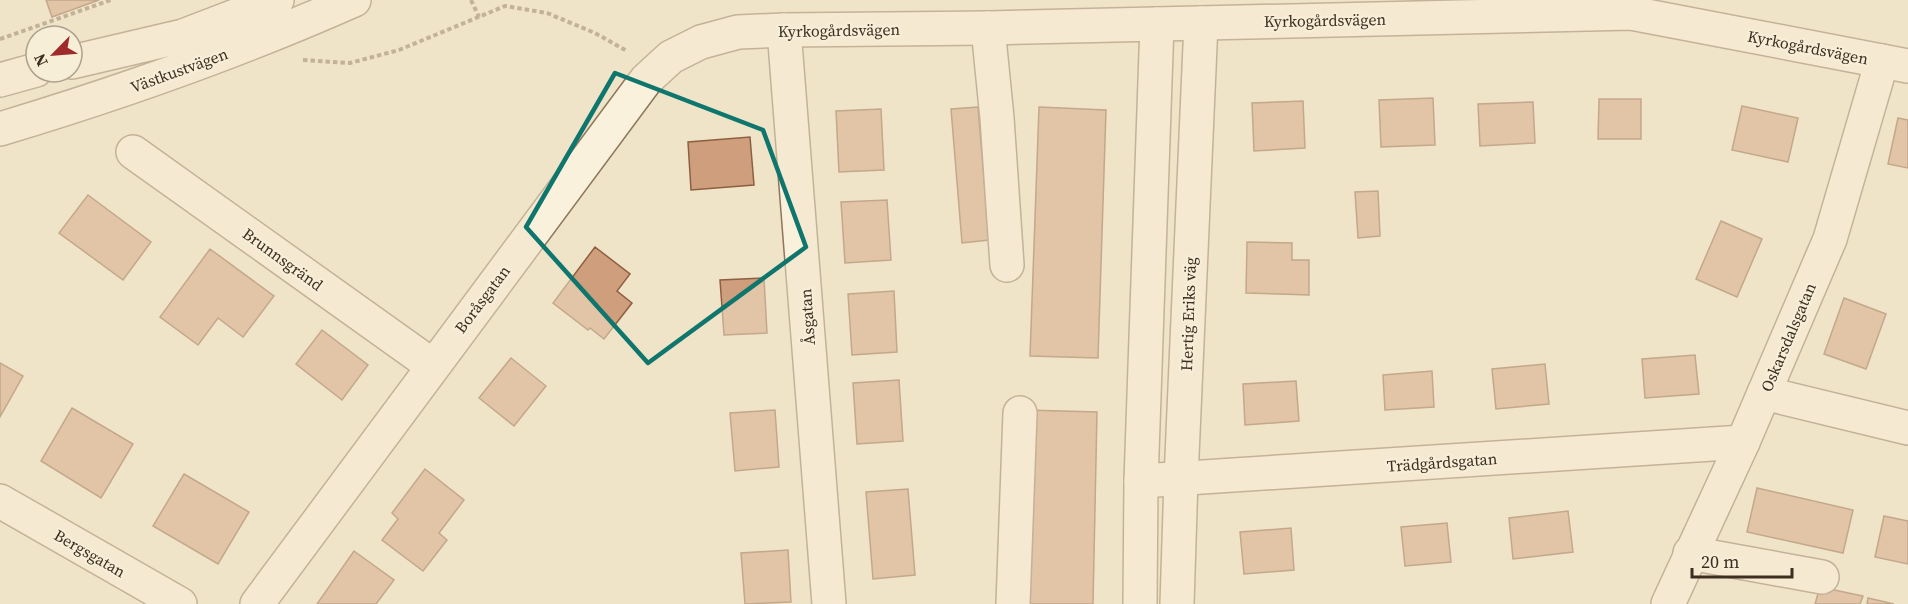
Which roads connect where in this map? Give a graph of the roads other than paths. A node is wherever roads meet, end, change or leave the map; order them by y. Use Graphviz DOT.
graph roads {
  1 [pos="277,0"];
  2 [pos="354,0"];
  3 [pos="1179,18"];
  4 [pos="988,28"];
  5 [pos="784,30"];
  6 [pos="738,32"];
  7 [pos="84,59"];
  8 [pos="1895,64"];
  9 [pos="24,73"];
  10 [pos="0,80"];
  11 [pos="0,129"];
  12 [pos="133,152"];
  13 [pos="1007,265"];
  14 [pos="433,366"];
  15 [pos="1764,393"];
  16 [pos="1020,414"];
  17 [pos="1908,428"];
  18 [pos="1743,442"];
  19 [pos="1181,479"];
  20 [pos="1141,481"];
  21 [pos="0,501"];
  22 [pos="1690,553"];
  23 [pos="1822,577"];
  24 [pos="180,604"];
  25 [pos="257,604"];
  26 [pos="829,604"];
  27 [pos="1013,604"];
  28 [pos="1140,604"];
  29 [pos="1177,604"];
  30 [pos="1668,604"];
  1 -- 7 [label="street, Västkustvägen"];
  2 -- 11 [label="street, Västkustvägen"];
  3 -- 4 [label="street, Kyrkogårdsvägen"];
  3 -- 8 [label="street, Kyrkogårdsvägen"];
  3 -- 19 [label="street, Hertig Eriks väg"];
  3 -- 20 [label="street"];
  4 -- 5 [label="street, Kyrkogårdsvägen"];
  4 -- 13 [label="street"];
  5 -- 6 [label="street, Kyrkogårdsvägen"];
  5 -- 26 [label="street, Åsgatan"];
  6 -- 14 [label="street, Boråsgatan"];
  8 -- 15 [label="street, Oskarsdalsgatan"];
  9 -- 10 [label="street"];
  12 -- 14 [label="street, Brunnsgränd"];
  14 -- 25 [label="street, Boråsgatan"];
  15 -- 17 [label="street"];
  15 -- 18 [label="street, Oskarsdalsgatan"];
  16 -- 27 [label="street"];
  18 -- 19 [label="street, Trädgårdsgatan"];
  18 -- 22 [label="street, Oskarsdalsgatan"];
  19 -- 20 [label="street, Trädgårdsgatan"];
  19 -- 29 [label="street, Hertig Eriks väg"];
  20 -- 28 [label="street"];
  21 -- 24 [label="street, Bergsgatan"];
  22 -- 23 [label="street"];
  22 -- 30 [label="street, Oskarsdalsgatan"];
}
